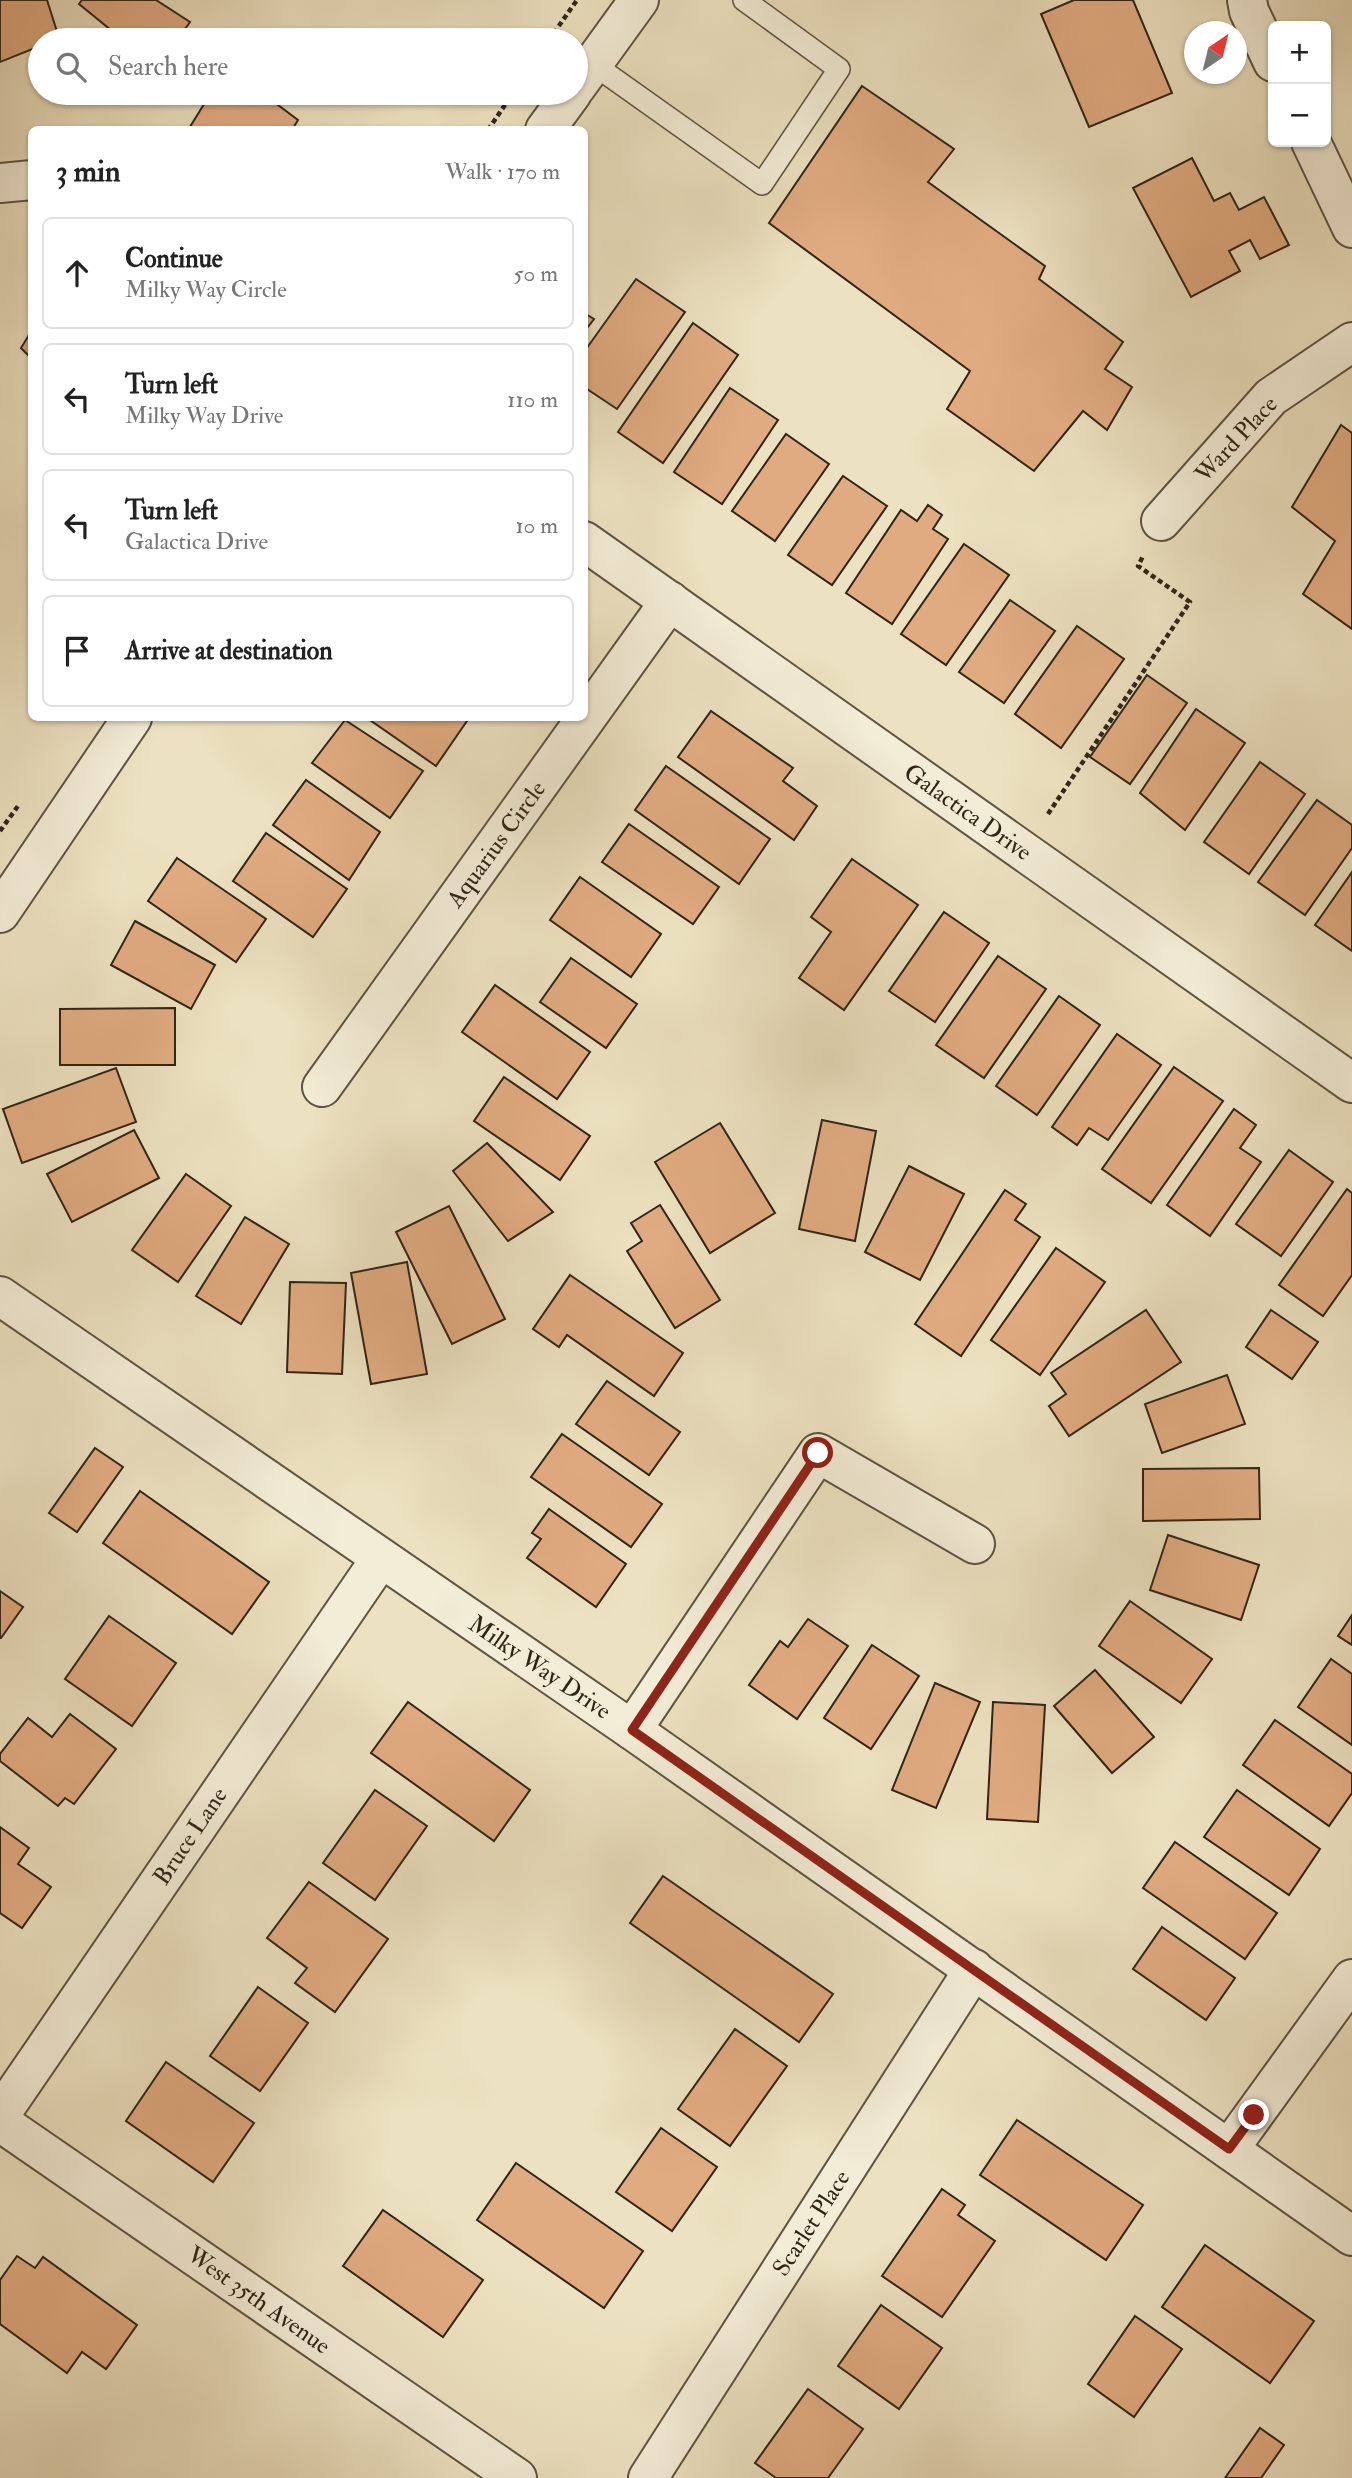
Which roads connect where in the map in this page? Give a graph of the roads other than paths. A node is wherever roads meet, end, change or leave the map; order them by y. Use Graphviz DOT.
graph roads {
  1 [pos="639,0"];
  2 [pos="744,0"];
  3 [pos="1247,0"];
  4 [pos="1268,51"];
  5 [pos="588,70"];
  6 [pos="588,86"];
  7 [pos="563,105"];
  8 [pos="548,126"];
  9 [pos="1313,147"];
  10 [pos="28,180"];
  11 [pos="0,183"];
  12 [pos="1352,228"];
  13 [pos="1352,342"];
  14 [pos="1161,521"];
  15 [pos="588,544"];
  16 [pos="670,601"];
  17 [pos="588,716"];
  18 [pos="130,721"];
  19 [pos="584,721"];
  20 [pos="0,913"];
  21 [pos="1352,1083"];
  22 [pos="322,1087"];
  23 [pos="0,1296"];
  24 [pos="975,1545"];
  25 [pos="380,1558"];
  26 [pos="632,1730"];
  27 [pos="974,1969"];
  28 [pos="1352,1979"];
  29 [pos="0,2115"];
  30 [pos="0,2122"];
  31 [pos="1229,2149"];
  32 [pos="1352,2236"];
  33 [pos="517,2478"];
  34 [pos="648,2478"];
  1 -- 5 [label="street"];
  2 -- 6 [label="lane"];
  3 -- 4 [label="street"];
  7 -- 8 [label="street"];
  9 -- 12 [label="street"];
  10 -- 11 [label="street"];
  13 -- 14 [label="street, Ward Place"];
  15 -- 16 [label="street, Galactica Drive"];
  16 -- 17 [label="street, Aquarius Circle"];
  16 -- 21 [label="street, Galactica Drive"];
  18 -- 20 [label="street"];
  19 -- 22 [label="street, Aquarius Circle"];
  23 -- 25 [label="street, Milky Way Drive"];
  24 -- 26 [label="street"];
  25 -- 26 [label="street, Milky Way Drive"];
  25 -- 29 [label="street, Bruce Lane"];
  26 -- 27 [label="street, Milky Way Drive"];
  27 -- 31 [label="street, Milky Way Drive"];
  27 -- 34 [label="street, Scarlet Place"];
  28 -- 31 [label="street"];
  30 -- 33 [label="street, West 35th Avenue"];
  31 -- 32 [label="street, Milky Way Drive"];
}
